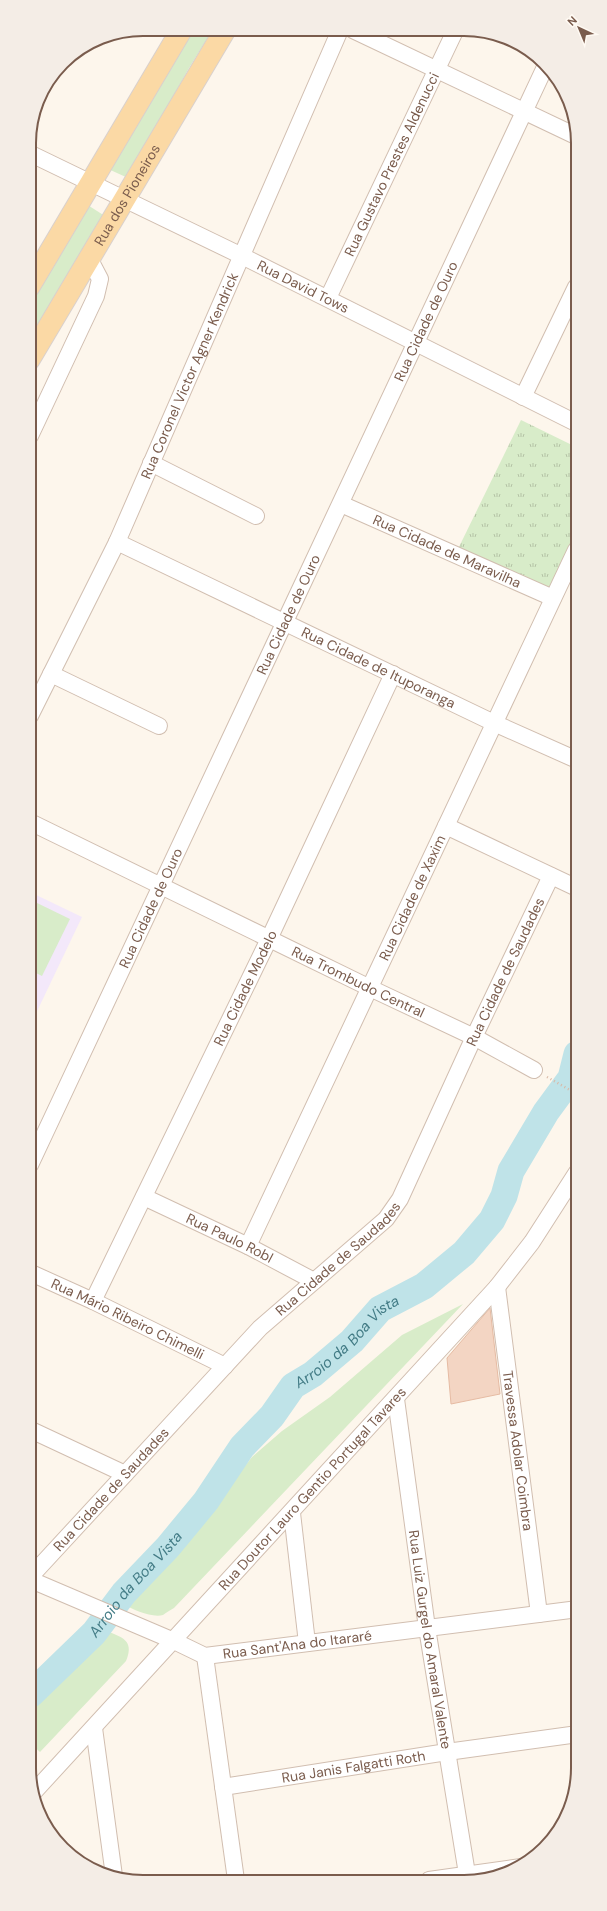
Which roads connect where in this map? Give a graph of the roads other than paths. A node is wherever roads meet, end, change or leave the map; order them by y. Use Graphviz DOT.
graph roads {
  1 [pos="178,36"];
  2 [pos="221,36"];
  3 [pos="337,36"];
  4 [pos="365,36"];
  5 [pos="453,36"];
  6 [pos="436,71"];
  7 [pos="543,71"];
  8 [pos="524,111"];
  9 [pos="570,133"];
  10 [pos="36,157"];
  11 [pos="90,182"];
  12 [pos="124,200"];
  13 [pos="242,256"];
  14 [pos="89,258"];
  15 [pos="36,275"];
  16 [pos="571,297"];
  17 [pos="328,298"];
  18 [pos="417,344"];
  19 [pos="36,350"];
  20 [pos="523,397"];
  21 [pos="571,421"];
  22 [pos="36,423"];
  23 [pos="151,463"];
  24 [pos="341,504"];
  25 [pos="256,516"];
  26 [pos="117,542"];
  27 [pos="571,560"];
  28 [pos="553,598"];
  29 [pos="286,622"];
  30 [pos="51,674"];
  31 [pos="393,674"];
  32 [pos="36,704"];
  33 [pos="494,723"];
  34 [pos="159,726"];
  35 [pos="571,757"];
  36 [pos="36,825"];
  37 [pos="446,826"];
  38 [pos="552,876"];
  39 [pos="571,885"];
  40 [pos="161,886"];
  41 [pos="269,938"];
  42 [pos="370,988"];
  43 [pos="474,1037"];
  44 [pos="539,1072"];
  45 [pos="36,1152"];
  46 [pos="571,1181"];
  47 [pos="144,1197"];
  48 [pos="248,1246"];
  49 [pos="36,1275"];
  50 [pos="314,1281"];
  51 [pos="497,1287"];
  52 [pos="93,1301"];
  53 [pos="225,1366"];
  54 [pos="396,1399"];
  55 [pos="36,1432"];
  56 [pos="125,1474"];
  57 [pos="292,1513"];
  58 [pos="36,1571"];
  59 [pos="36,1582"];
  60 [pos="571,1610"];
  61 [pos="539,1614"];
  62 [pos="427,1628"];
  63 [pos="174,1641"];
  64 [pos="307,1643"];
  65 [pos="205,1656"];
  66 [pos="94,1728"];
  67 [pos="571,1735"];
  68 [pos="447,1752"];
  69 [pos="223,1787"];
  70 [pos="38,1788"];
  71 [pos="113,1870"];
  72 [pos="235,1875"];
  73 [pos="468,1875"];
  1 -- 11 [label="main road"];
  2 -- 12 [label="main road, Rua dos Pioneiros"];
  3 -- 13 [label="street, Rua Coronel Victor Agner Kendrick"];
  4 -- 6 [label="street"];
  5 -- 6 [label="street, Rua Gustavo Prestes Aldenucci"];
  6 -- 8 [label="street"];
  6 -- 17 [label="street, Rua Gustavo Prestes Aldenucci"];
  7 -- 8 [label="street, Rua Cidade de Ouro"];
  8 -- 9 [label="street"];
  8 -- 18 [label="street, Rua Cidade de Ouro"];
  10 -- 11 [label="street, Rua David Tows"];
  11 -- 12 [label="street, Rua David Tows"];
  11 -- 15 [label="main road"];
  12 -- 13 [label="street, Rua David Tows"];
  12 -- 14 [label="main road, Rua dos Pioneiros"];
  13 -- 17 [label="street, Rua David Tows"];
  13 -- 23 [label="street, Rua Coronel Victor Agner Kendrick"];
  14 -- 19 [label="main road, Rua dos Pioneiros"];
  14 -- 22 [label="street"];
  16 -- 20 [label="street"];
  17 -- 18 [label="street, Rua David Tows"];
  18 -- 20 [label="street, Rua David Tows"];
  18 -- 24 [label="street, Rua Cidade de Ouro"];
  20 -- 21 [label="street, Rua David Tows"];
  23 -- 25 [label="street"];
  23 -- 26 [label="street, Rua Coronel Victor Agner Kendrick"];
  24 -- 28 [label="street, Rua Cidade de Maravilha"];
  24 -- 29 [label="street, Rua Cidade de Ouro"];
  26 -- 29 [label="street, Rua Cidade de Ituporanga"];
  26 -- 30 [label="street, Rua Coronel Victor Agner Kendrick"];
  27 -- 28 [label="street, Rua Cidade de Xaxim"];
  28 -- 33 [label="street, Rua Cidade de Xaxim"];
  29 -- 31 [label="street, Rua Cidade de Ituporanga"];
  29 -- 40 [label="street, Rua Cidade de Ouro"];
  30 -- 32 [label="street, Rua Coronel Victor Agner Kendrick"];
  30 -- 34 [label="street"];
  31 -- 33 [label="street, Rua Cidade de Ituporanga"];
  31 -- 41 [label="street, Rua Cidade Modelo"];
  33 -- 35 [label="street, Rua Cidade de Ituporanga"];
  33 -- 37 [label="street, Rua Cidade de Xaxim"];
  36 -- 40 [label="street, Rua Trombudo Central"];
  37 -- 38 [label="street"];
  37 -- 42 [label="street, Rua Cidade de Xaxim"];
  38 -- 39 [label="street"];
  38 -- 43 [label="street, Rua Cidade de Saudades"];
  40 -- 41 [label="street, Rua Trombudo Central"];
  40 -- 45 [label="street, Rua Cidade de Ouro"];
  41 -- 42 [label="street, Rua Trombudo Central"];
  41 -- 47 [label="street, Rua Cidade Modelo"];
  42 -- 43 [label="street, Rua Trombudo Central"];
  42 -- 48 [label="street, Rua Cidade de Xaxim"];
  43 -- 44 [label="street, Rua Trombudo Central"];
  43 -- 50 [label="street, Rua Cidade de Saudades"];
  46 -- 51 [label="street, Rua Doutor Lauro Gentio Portugal Tavares"];
  47 -- 48 [label="street, Rua Paulo Robl"];
  47 -- 52 [label="street, Rua Cidade Modelo"];
  48 -- 50 [label="street, Rua Paulo Robl"];
  49 -- 52 [label="street, Rua Mário Ribeiro Chimelli"];
  50 -- 53 [label="street, Rua Cidade de Saudades"];
  51 -- 54 [label="street, Rua Doutor Lauro Gentio Portugal Tavares"];
  51 -- 61 [label="street, Travessa Adolar Coimbra"];
  52 -- 53 [label="street, Rua Mário Ribeiro Chimelli"];
  53 -- 56 [label="street, Rua Cidade de Saudades"];
  54 -- 57 [label="street, Rua Doutor Lauro Gentio Portugal Tavares"];
  54 -- 62 [label="street, Rua Luiz Gurgel do Amaral Valente"];
  55 -- 56 [label="street"];
  56 -- 58 [label="street, Rua Cidade de Saudades"];
  57 -- 63 [label="street, Rua Doutor Lauro Gentio Portugal Tavares"];
  57 -- 64 [label="street"];
  59 -- 63 [label="street, Rua Sant'Ana do Itararé"];
  60 -- 61 [label="street, Rua Sant'Ana do Itararé"];
  61 -- 62 [label="street, Rua Sant'Ana do Itararé"];
  62 -- 64 [label="street, Rua Sant'Ana do Itararé"];
  62 -- 68 [label="street, Rua Luiz Gurgel do Amaral Valente"];
  63 -- 65 [label="street, Rua Sant'Ana do Itararé"];
  63 -- 66 [label="street, Rua Doutor Lauro Gentio Portugal Tavares"];
  64 -- 65 [label="street, Rua Sant'Ana do Itararé"];
  65 -- 69 [label="street"];
  66 -- 70 [label="street, Rua Doutor Lauro Gentio Portugal Tavares"];
  66 -- 71 [label="street"];
  67 -- 68 [label="street, Rua Janis Falgatti Roth"];
  68 -- 69 [label="street, Rua Janis Falgatti Roth"];
  68 -- 73 [label="street, Rua Luiz Gurgel do Amaral Valente"];
  69 -- 72 [label="street"];
}
